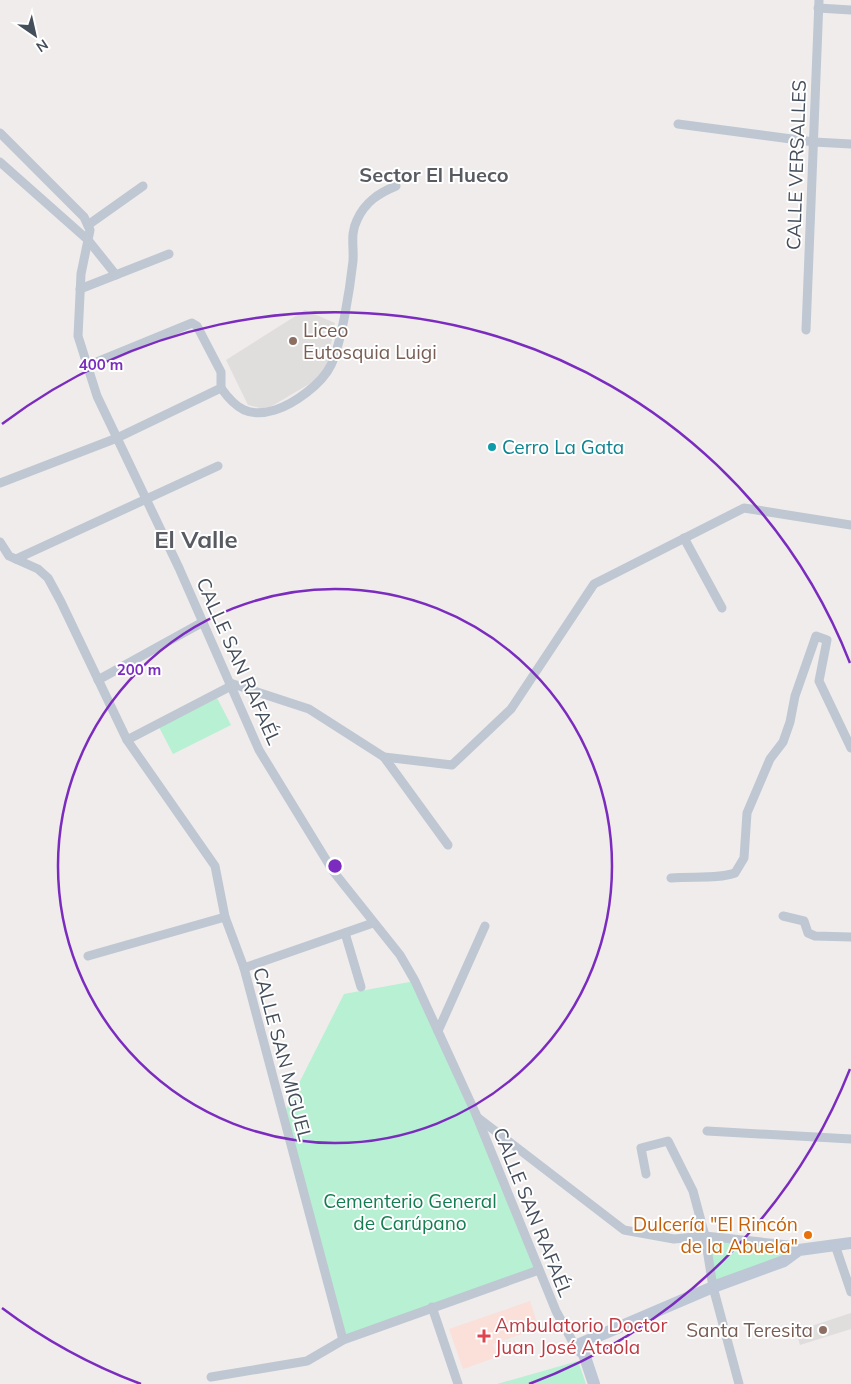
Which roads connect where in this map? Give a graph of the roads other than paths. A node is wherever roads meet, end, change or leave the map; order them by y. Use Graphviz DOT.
graph roads {
  1 [pos="819,4"];
  2 [pos="851,10"];
  3 [pos="678,124"];
  4 [pos="0,133"];
  5 [pos="814,142"];
  6 [pos="851,144"];
  7 [pos="0,162"];
  8 [pos="143,186"];
  9 [pos="396,186"];
  10 [pos="88,225"];
  11 [pos="88,240"];
  12 [pos="169,254"];
  13 [pos="116,275"];
  14 [pos="80,289"];
  15 [pos="806,330"];
  16 [pos="87,366"];
  17 [pos="221,388"];
  18 [pos="117,438"];
  19 [pos="218,466"];
  20 [pos="0,482"];
  21 [pos="146,499"];
  22 [pos="851,525"];
  23 [pos="684,538"];
  24 [pos="0,542"];
  25 [pos="16,559"];
  26 [pos="722,608"];
  27 [pos="203,622"];
  28 [pos="98,680"];
  29 [pos="230,685"];
  30 [pos="127,740"];
  31 [pos="851,748"];
  32 [pos="384,757"];
  33 [pos="448,846"];
  34 [pos="671,878"];
  35 [pos="783,916"];
  36 [pos="225,917"];
  37 [pos="373,923"];
  38 [pos="485,926"];
  39 [pos="345,933"];
  40 [pos="851,937"];
  41 [pos="88,956"];
  42 [pos="244,968"];
  43 [pos="361,987"];
  44 [pos="438,1031"];
  45 [pos="476,1117"];
  46 [pos="707,1130"];
  47 [pos="851,1139"];
  48 [pos="646,1174"];
  49 [pos="705,1236"];
  50 [pos="851,1243"];
  51 [pos="835,1245"];
  52 [pos="799,1250"];
  53 [pos="539,1270"];
  54 [pos="713,1287"];
  55 [pos="851,1292"];
  56 [pos="432,1307"];
  57 [pos="343,1340"];
  58 [pos="575,1346"];
  59 [pos="211,1377"];
  60 [pos="458,1384"];
  61 [pos="594,1384"];
  62 [pos="739,1384"];
  1 -- 2 [label="street"];
  1 -- 5 [label="street, CALLE VERSALLES"];
  3 -- 5 [label="street"];
  4 -- 10 [label="street"];
  5 -- 6 [label="street"];
  5 -- 15 [label="street, CALLE VERSALLES"];
  7 -- 11 [label="street"];
  8 -- 10 [label="street"];
  9 -- 17 [label="street"];
  10 -- 11 [label="street, CALLE SAN RAFAÉL"];
  11 -- 13 [label="street"];
  11 -- 14 [label="street, CALLE SAN RAFAÉL"];
  12 -- 13 [label="street"];
  13 -- 14 [label="street"];
  14 -- 16 [label="street, CALLE SAN RAFAÉL"];
  16 -- 17 [label="street"];
  16 -- 18 [label="street, CALLE SAN RAFAÉL"];
  17 -- 18 [label="street"];
  18 -- 20 [label="street"];
  18 -- 21 [label="street, CALLE SAN RAFAÉL"];
  19 -- 21 [label="street"];
  21 -- 25 [label="street"];
  21 -- 27 [label="street, CALLE SAN RAFAÉL"];
  22 -- 23 [label="street"];
  23 -- 26 [label="street"];
  23 -- 32 [label="street"];
  24 -- 25 [label="street"];
  25 -- 28 [label="street, CALLE SAN MIGUEL"];
  27 -- 28 [label="street"];
  27 -- 29 [label="street, CALLE SAN RAFAÉL"];
  28 -- 30 [label="street, CALLE SAN MIGUEL"];
  29 -- 30 [label="street"];
  29 -- 32 [label="street"];
  29 -- 37 [label="street, CALLE SAN RAFAÉL"];
  30 -- 36 [label="street, CALLE SAN MIGUEL"];
  31 -- 34 [label="street"];
  32 -- 33 [label="street"];
  35 -- 40 [label="street"];
  36 -- 41 [label="street"];
  36 -- 42 [label="street, CALLE SAN MIGUEL"];
  37 -- 39 [label="street"];
  37 -- 44 [label="street, CALLE SAN RAFAÉL"];
  38 -- 44 [label="street"];
  39 -- 42 [label="street"];
  39 -- 43 [label="street"];
  42 -- 57 [label="street, CALLE SAN MIGUEL"];
  44 -- 45 [label="street, CALLE SAN RAFAÉL"];
  45 -- 49 [label="street, CALLE SAN RAFAÉL"];
  45 -- 53 [label="street, CALLE SAN RAFAÉL"];
  46 -- 47 [label="street"];
  48 -- 49 [label="street"];
  49 -- 52 [label="street, CALLE SAN RAFAÉL"];
  49 -- 54 [label="street"];
  50 -- 51 [label="main road"];
  51 -- 52 [label="main road"];
  51 -- 55 [label="street"];
  52 -- 54 [label="main road"];
  53 -- 56 [label="street"];
  53 -- 58 [label="street, CALLE SAN RAFAÉL"];
  54 -- 58 [label="main road"];
  54 -- 62 [label="street"];
  56 -- 57 [label="street"];
  56 -- 60 [label="street"];
  57 -- 59 [label="street"];
  58 -- 61 [label="main road"];
}
